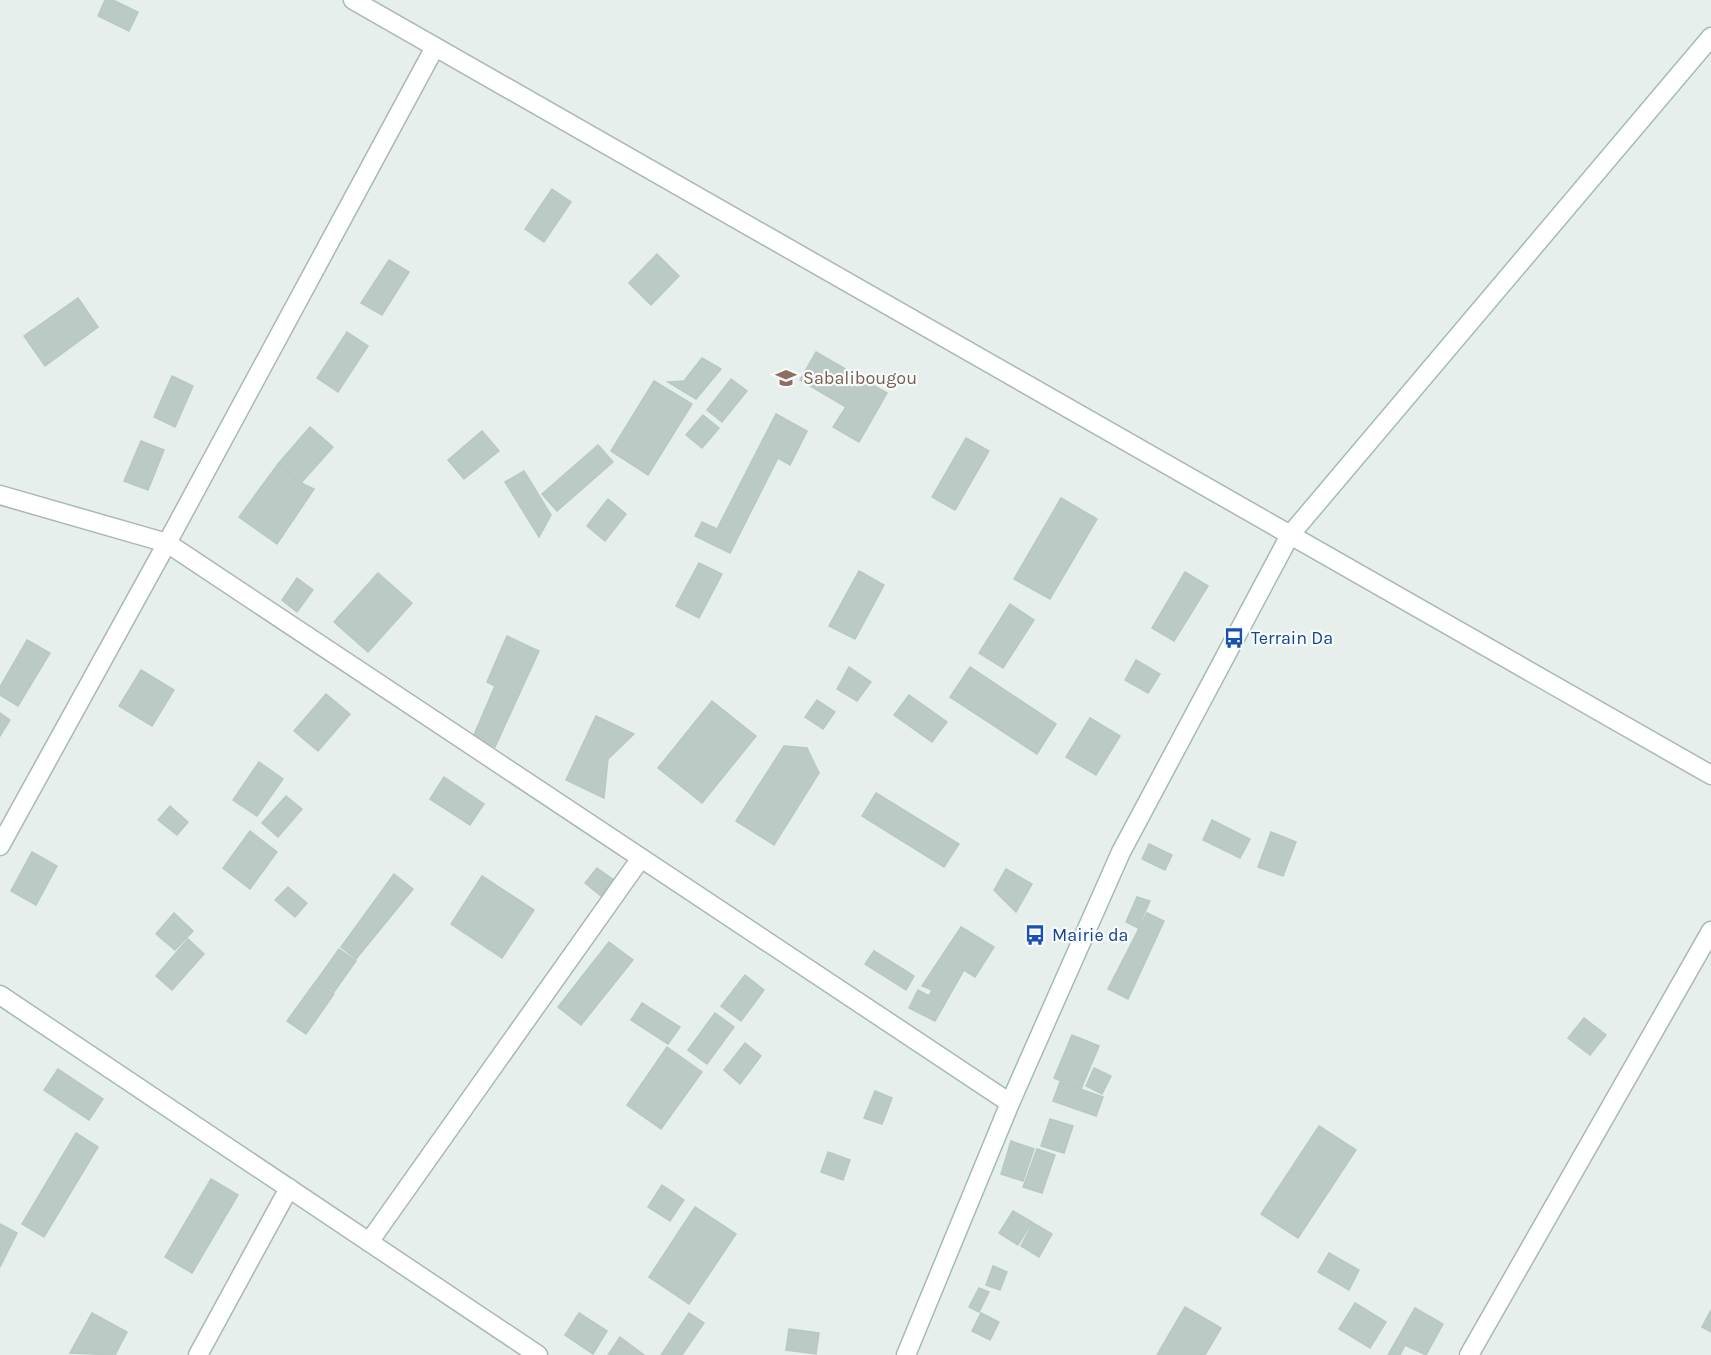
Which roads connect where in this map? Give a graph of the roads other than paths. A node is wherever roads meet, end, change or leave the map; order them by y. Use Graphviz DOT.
graph roads {
  1 [pos="353,0"];
  2 [pos="1711,37"];
  3 [pos="435,47"];
  4 [pos="0,495"];
  5 [pos="1290,535"];
  6 [pos="167,543"];
  7 [pos="1711,775"];
  8 [pos="0,846"];
  9 [pos="641,858"];
  10 [pos="1711,931"];
  11 [pos="0,995"];
  12 [pos="1010,1103"];
  13 [pos="289,1188"];
  14 [pos="369,1242"];
  15 [pos="198,1355"];
  16 [pos="538,1355"];
  17 [pos="906,1355"];
  18 [pos="1469,1355"];
  1 -- 3 [label="street"];
  2 -- 5 [label="street"];
  3 -- 5 [label="street"];
  3 -- 6 [label="street"];
  4 -- 6 [label="street"];
  5 -- 7 [label="street"];
  5 -- 12 [label="street"];
  6 -- 8 [label="street"];
  6 -- 9 [label="street"];
  9 -- 12 [label="street"];
  9 -- 14 [label="street"];
  10 -- 18 [label="street"];
  11 -- 13 [label="street"];
  12 -- 17 [label="street"];
  13 -- 14 [label="street"];
  13 -- 15 [label="street"];
  14 -- 16 [label="street"];
}
